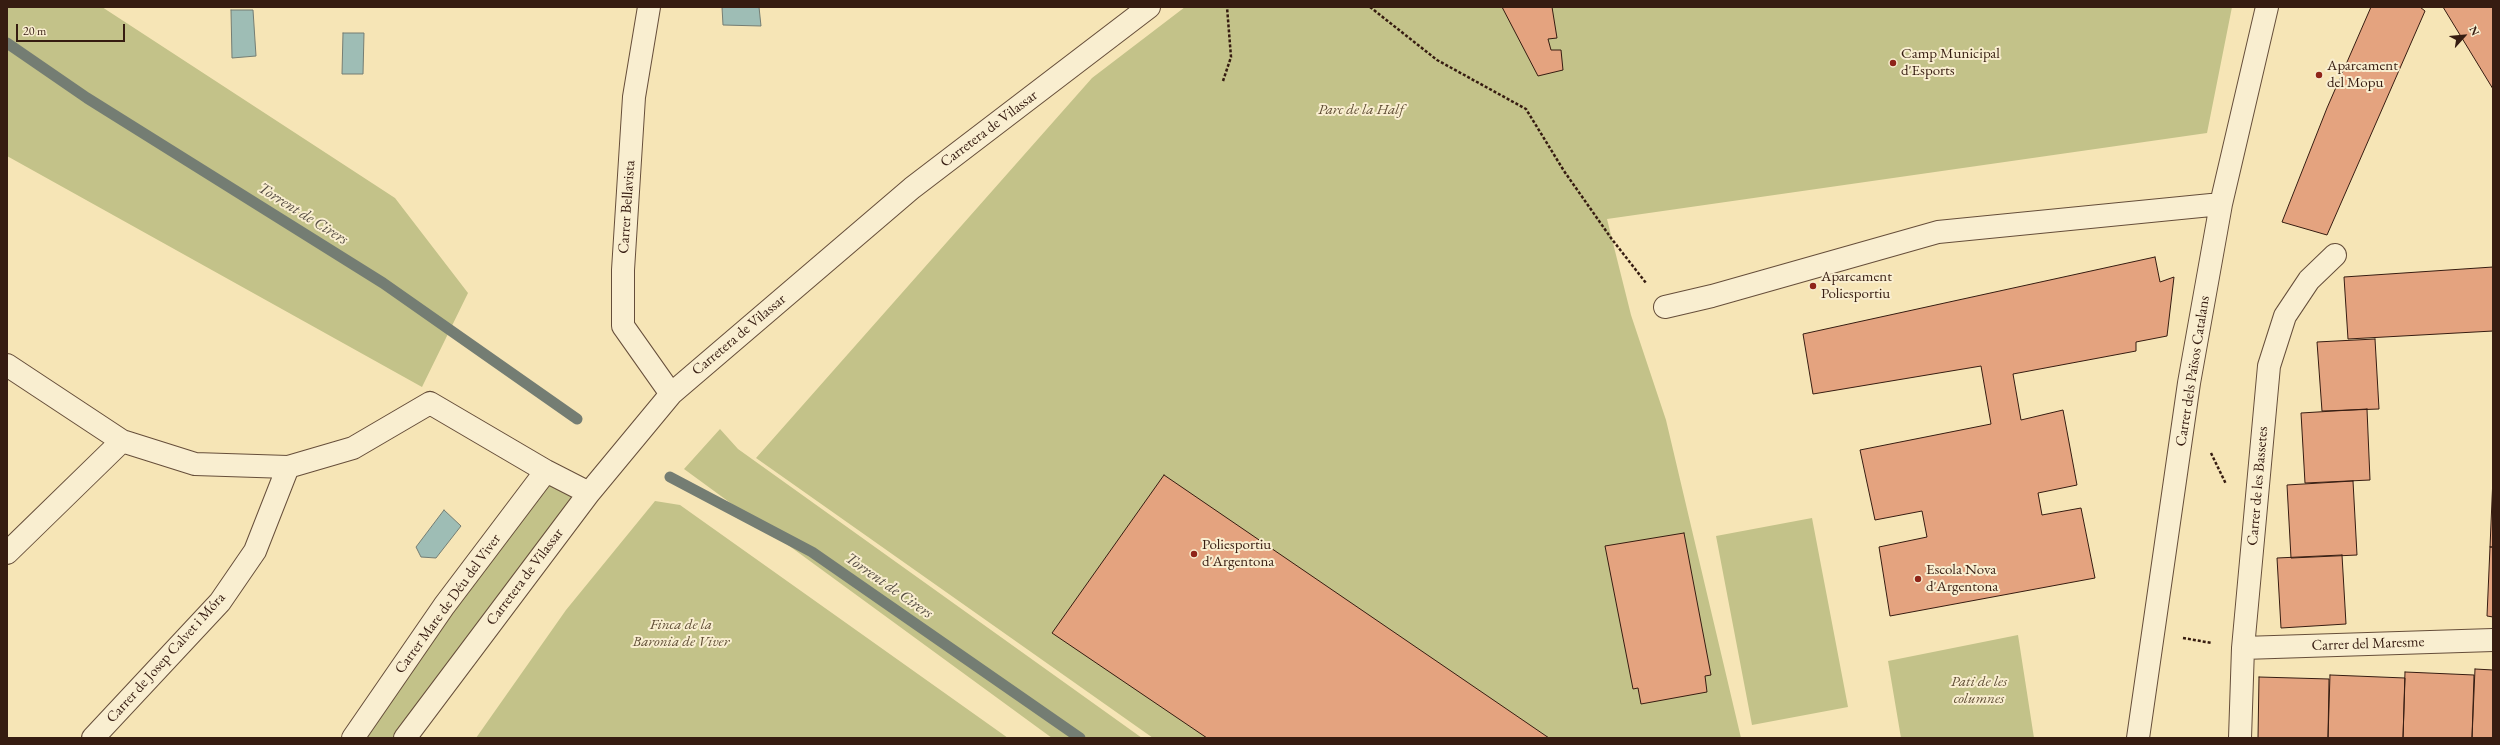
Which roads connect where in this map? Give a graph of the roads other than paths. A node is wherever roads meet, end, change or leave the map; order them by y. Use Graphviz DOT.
graph roads {
  1 [pos="649,7"];
  2 [pos="1149,7"];
  3 [pos="2268,7"];
  4 [pos="2221,204"];
  5 [pos="2335,255"];
  6 [pos="1665,307"];
  7 [pos="7,365"];
  8 [pos="671,394"];
  9 [pos="122,441"];
  10 [pos="288,467"];
  11 [pos="546,471"];
  12 [pos="589,493"];
  13 [pos="7,553"];
  14 [pos="2493,640"];
  15 [pos="2243,648"];
  16 [pos="92,738"];
  17 [pos="353,738"];
  18 [pos="405,738"];
  19 [pos="2138,738"];
  20 [pos="2240,738"];
  1 -- 8 [label="street, Carrer Bellavista"];
  2 -- 8 [label="street, Carretera de Vilassar"];
  3 -- 4 [label="street, Carrer dels Països Catalans"];
  4 -- 6 [label="street"];
  4 -- 19 [label="street, Carrer dels Països Catalans"];
  5 -- 15 [label="street, Carrer de les Bassetes"];
  7 -- 9 [label="street"];
  8 -- 12 [label="street, Carretera de Vilassar"];
  9 -- 10 [label="street"];
  9 -- 13 [label="street"];
  10 -- 11 [label="street"];
  10 -- 16 [label="street, Carrer de Josep Calvet i Móra"];
  11 -- 12 [label="street"];
  11 -- 17 [label="street, Carrer Mare de Déu del Viver"];
  12 -- 18 [label="street, Carretera de Vilassar"];
  14 -- 15 [label="street, Carrer del Maresme"];
  15 -- 20 [label="street, Carrer de les Bassetes"];
}
